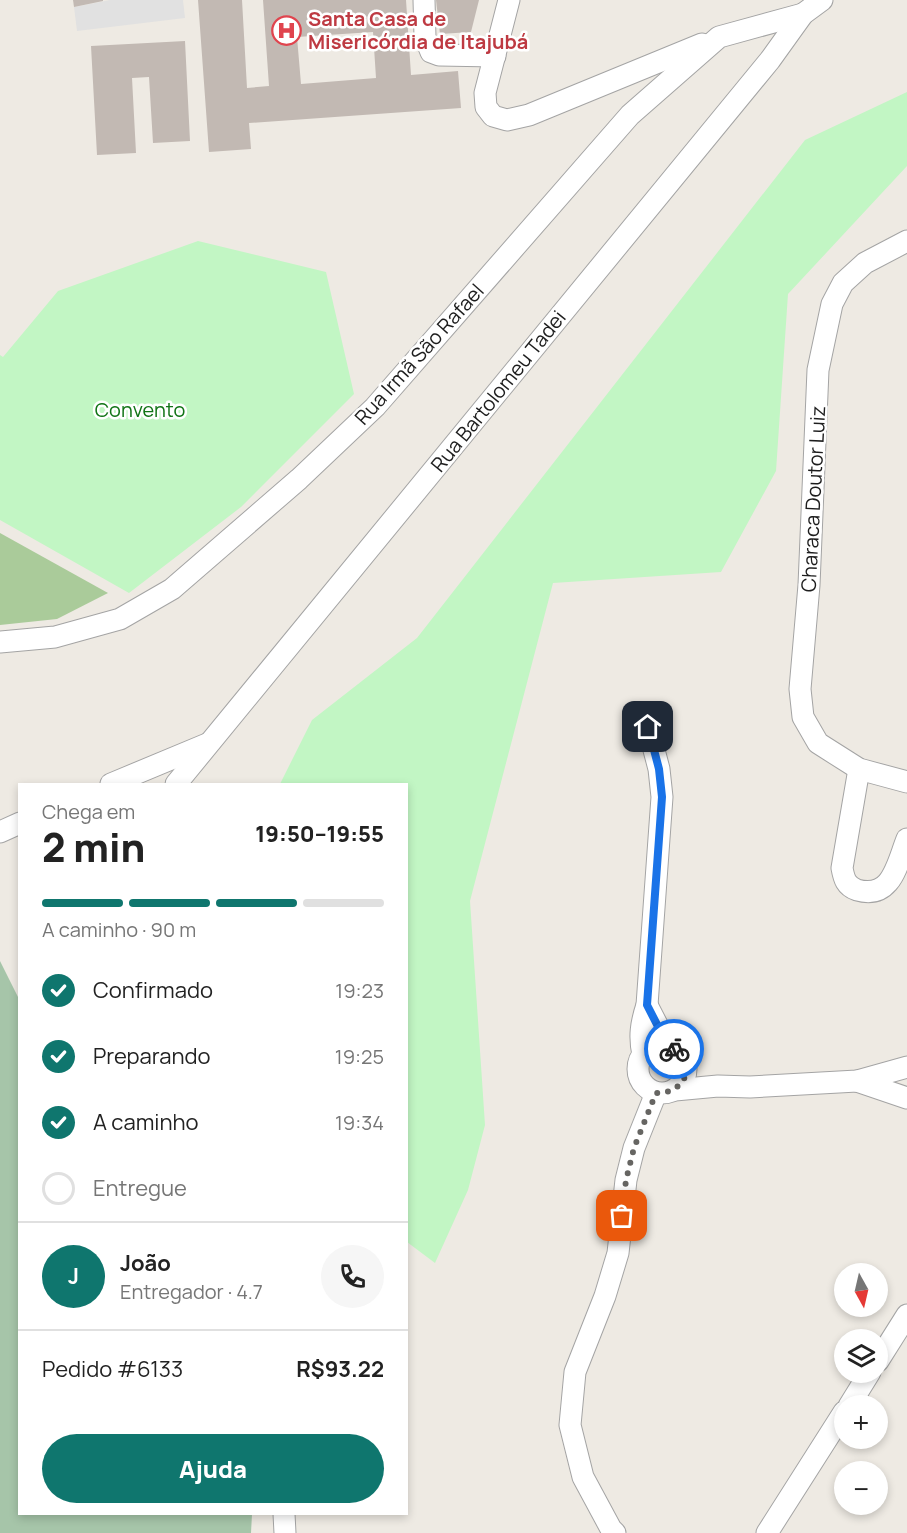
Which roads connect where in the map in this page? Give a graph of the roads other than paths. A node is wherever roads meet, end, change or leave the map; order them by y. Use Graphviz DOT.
graph roads {
  1 [pos="424,0"];
  2 [pos="509,0"];
  3 [pos="822,0"];
  4 [pos="803,14"];
  5 [pos="719,37"];
  6 [pos="495,56"];
  7 [pos="907,241"];
  8 [pos="0,642"];
  9 [pos="648,727"];
  10 [pos="210,743"];
  11 [pos="859,769"];
  12 [pos="907,782"];
  13 [pos="113,783"];
  14 [pos="177,783"];
  15 [pos="18,825"];
  16 [pos="0,832"];
  17 [pos="907,839"];
  18 [pos="647,1005"];
  19 [pos="675,1051"];
  20 [pos="643,1055"];
  21 [pos="907,1067"];
  22 [pos="857,1081"];
  23 [pos="718,1086"];
  24 [pos="665,1091"];
  25 [pos="907,1098"];
  26 [pos="907,1315"];
  27 [pos="888,1345"];
  28 [pos="834,1428"];
  29 [pos="284,1515"];
  30 [pos="285,1533"];
  31 [pos="615,1533"];
  32 [pos="767,1533"];
  1 -- 6 [label="street"];
  2 -- 6 [label="street"];
  3 -- 4 [label="street, Rua Bartolomeu Tadei"];
  4 -- 5 [label="street, Rua Irmã São Rafael"];
  4 -- 10 [label="street, Rua Bartolomeu Tadei"];
  5 -- 6 [label="street"];
  5 -- 8 [label="street, Rua Irmã São Rafael"];
  7 -- 11 [label="street, Characa Doutor Luiz"];
  9 -- 18 [label="street"];
  10 -- 13 [label="street"];
  10 -- 14 [label="street, Rua Bartolomeu Tadei"];
  11 -- 12 [label="street, Characa Doutor Luiz"];
  11 -- 17 [label="street"];
  15 -- 16 [label="street"];
  18 -- 19 [label="street"];
  18 -- 20 [label="street"];
  19 -- 20 [label="street"];
  19 -- 23 [label="street"];
  19 -- 24 [label="street"];
  20 -- 24 [label="street"];
  21 -- 22 [label="street"];
  22 -- 23 [label="street"];
  22 -- 25 [label="street"];
  23 -- 24 [label="street"];
  24 -- 31 [label="street"];
  26 -- 27 [label="street"];
  28 -- 32 [label="street"];
  29 -- 30 [label="street"];
}
